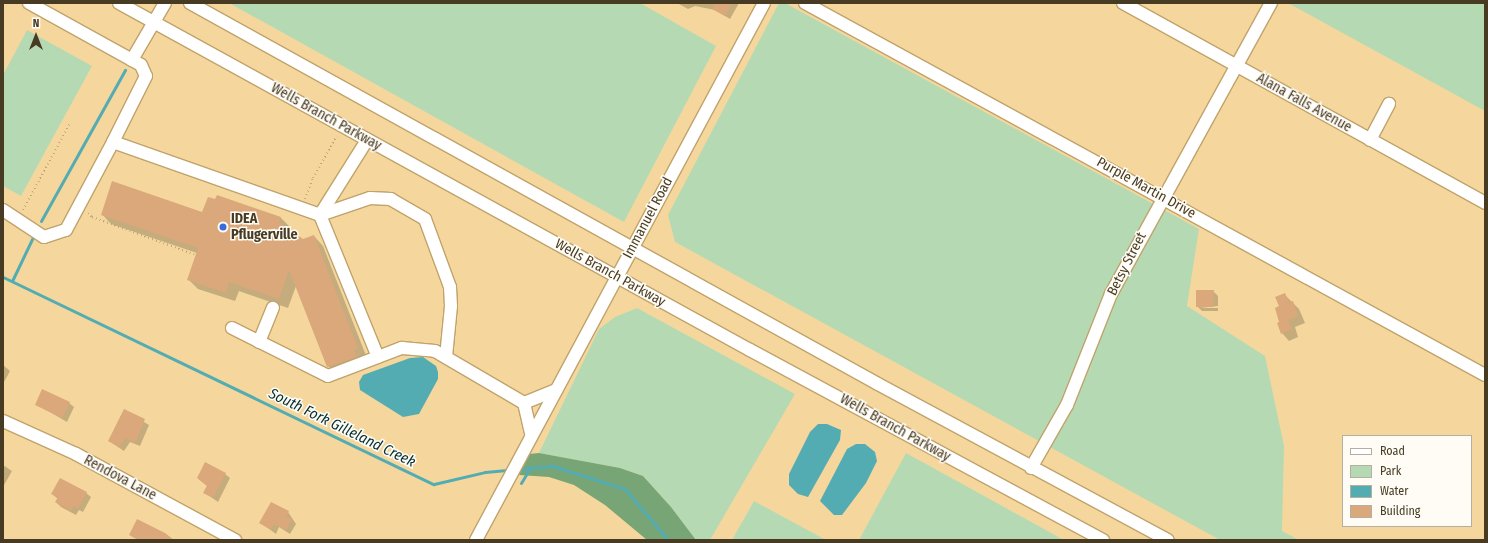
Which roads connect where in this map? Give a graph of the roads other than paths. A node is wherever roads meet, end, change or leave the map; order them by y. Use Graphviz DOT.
graph roads {
  1 [pos="29,3"];
  2 [pos="119,3"];
  3 [pos="165,3"];
  4 [pos="190,3"];
  5 [pos="764,3"];
  6 [pos="805,3"];
  7 [pos="1123,3"];
  8 [pos="1271,3"];
  9 [pos="154,22"];
  10 [pos="132,60"];
  11 [pos="1237,66"];
  12 [pos="1389,104"];
  13 [pos="368,140"];
  14 [pos="1370,140"];
  15 [pos="113,142"];
  16 [pos="1162,197"];
  17 [pos="1485,203"];
  18 [pos="3,210"];
  19 [pos="320,215"];
  20 [pos="632,248"];
  21 [pos="616,276"];
  22 [pos="273,308"];
  23 [pos="232,328"];
  24 [pos="259,342"];
  25 [pos="378,357"];
  26 [pos="446,357"];
  27 [pos="1485,375"];
  28 [pos="556,390"];
  29 [pos="524,403"];
  30 [pos="3,421"];
  31 [pos="532,434"];
  32 [pos="1031,468"];
  33 [pos="235,540"];
  34 [pos="476,540"];
  35 [pos="1103,540"];
  36 [pos="1168,540"];
  1 -- 10 [label="street"];
  2 -- 9 [label="street, Wells Branch Parkway"];
  3 -- 9 [label="street"];
  4 -- 20 [label="street"];
  5 -- 20 [label="street, Immanuel Road"];
  6 -- 16 [label="street, Purple Martin Drive"];
  7 -- 11 [label="street, Alana Falls Avenue"];
  8 -- 11 [label="street, Betsy Street"];
  9 -- 10 [label="street"];
  9 -- 13 [label="street, Wells Branch Parkway"];
  10 -- 15 [label="street"];
  11 -- 14 [label="street, Alana Falls Avenue"];
  11 -- 16 [label="street, Betsy Street"];
  12 -- 14 [label="street"];
  13 -- 19 [label="street"];
  13 -- 21 [label="street, Wells Branch Parkway"];
  14 -- 17 [label="street, Alana Falls Avenue"];
  15 -- 18 [label="street"];
  15 -- 19 [label="street"];
  16 -- 27 [label="street, Purple Martin Drive"];
  16 -- 32 [label="street, Betsy Street"];
  19 -- 25 [label="street"];
  19 -- 26 [label="street"];
  20 -- 21 [label="street, Immanuel Road"];
  20 -- 32 [label="street"];
  21 -- 28 [label="street, Immanuel Road"];
  21 -- 35 [label="street, Wells Branch Parkway"];
  22 -- 24 [label="street"];
  23 -- 24 [label="street"];
  24 -- 25 [label="street"];
  25 -- 26 [label="street"];
  26 -- 29 [label="street"];
  28 -- 29 [label="street"];
  28 -- 31 [label="street, Immanuel Road"];
  29 -- 31 [label="street"];
  30 -- 33 [label="street, Rendova Lane"];
  31 -- 34 [label="street, Immanuel Road"];
  32 -- 36 [label="street"];
}
